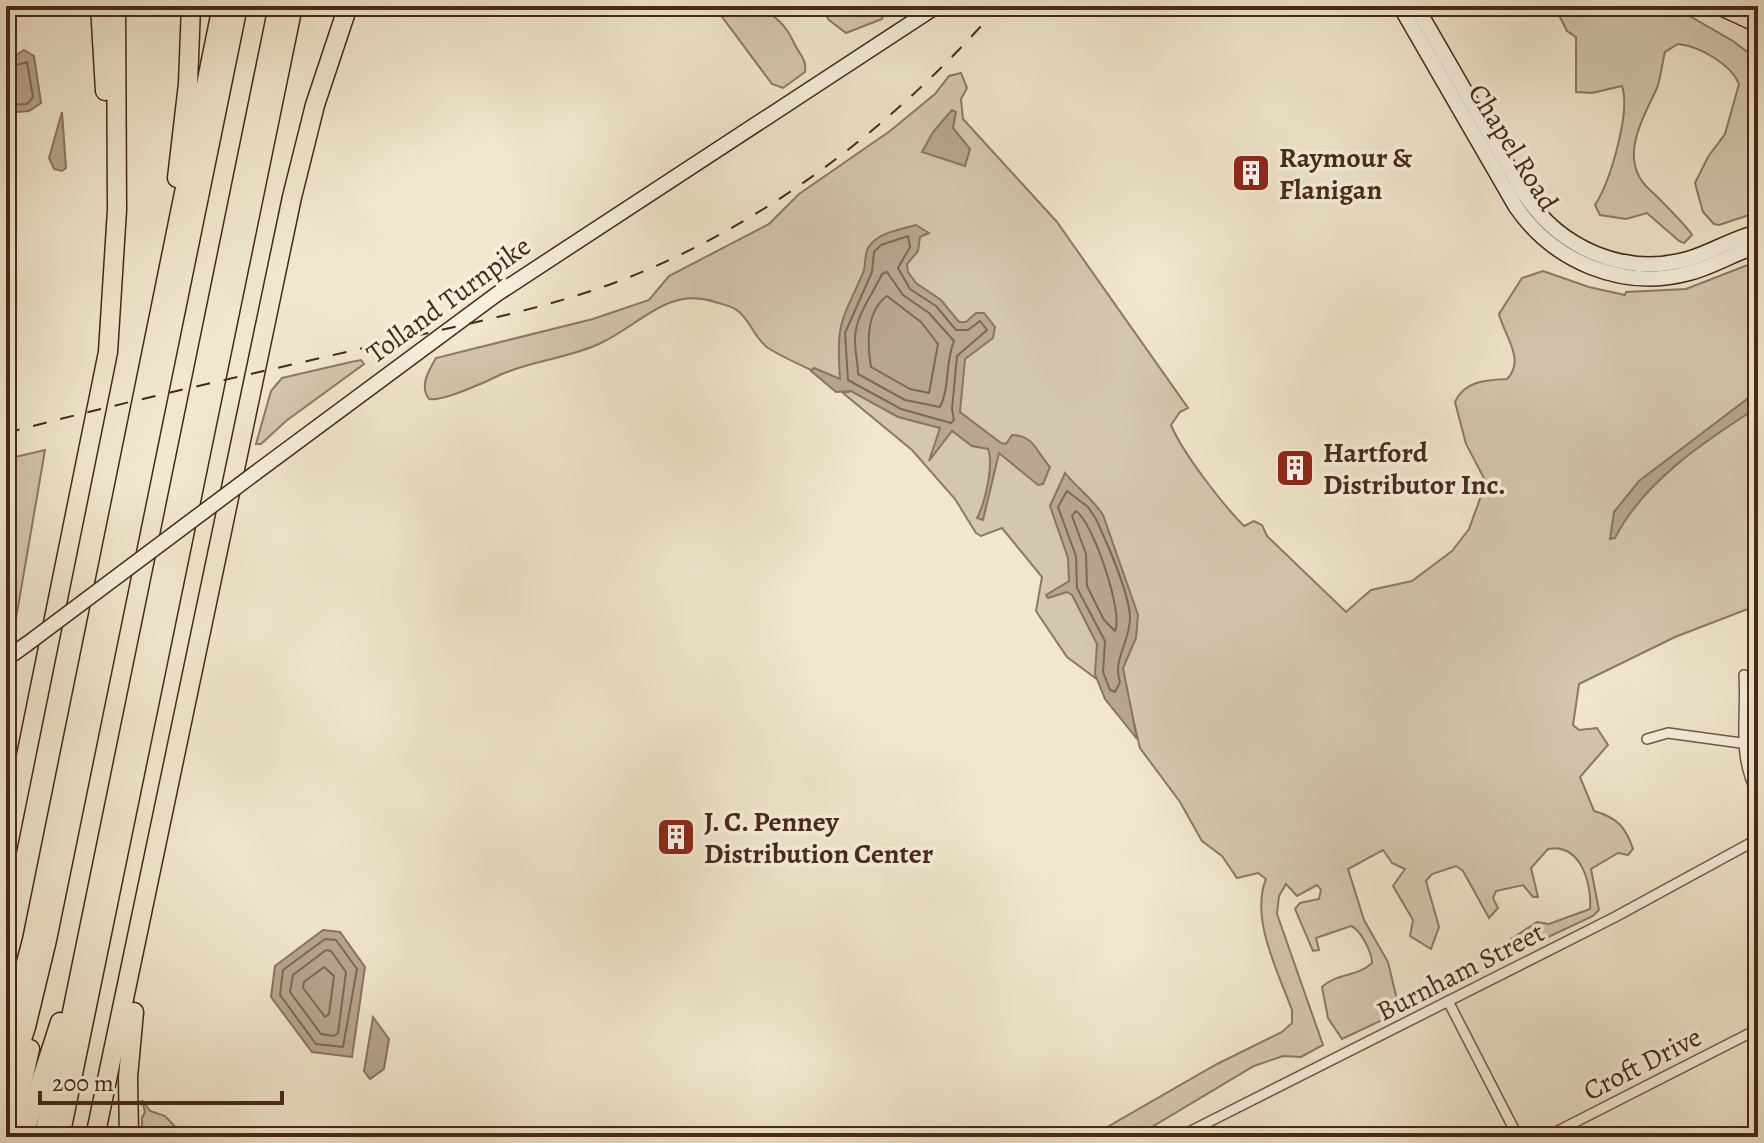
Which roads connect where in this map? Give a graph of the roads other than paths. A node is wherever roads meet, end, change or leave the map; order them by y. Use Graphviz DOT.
graph roads {
  1 [pos="100,6"];
  2 [pos="116,6"];
  3 [pos="191,6"];
  4 [pos="222,6"];
  5 [pos="238,6"];
  6 [pos="278,6"];
  7 [pos="293,6"];
  8 [pos="303,6"];
  9 [pos="348,6"];
  10 [pos="937,6"];
  11 [pos="1400,6"];
  12 [pos="1416,6"];
  13 [pos="1721,6"];
  14 [pos="1749,6"];
  15 [pos="1758,11"];
  16 [pos="1758,23"];
  17 [pos="285,49"];
  18 [pos="1466,107"];
  19 [pos="1519,198"];
  20 [pos="1758,232"];
  21 [pos="115,242"];
  22 [pos="1758,246"];
  23 [pos="171,263"];
  24 [pos="6,659"];
  25 [pos="1744,675"];
  26 [pos="1647,739"];
  27 [pos="1741,743"];
  28 [pos="1758,795"];
  29 [pos="1758,839"];
  30 [pos="6,855"];
  31 [pos="152,879"];
  32 [pos="96,896"];
  33 [pos="47,940"];
  34 [pos="1448,1001"];
  35 [pos="1758,1029"];
  36 [pos="6,1039"];
  37 [pos="6,1088"];
  38 [pos="10,1137"];
  39 [pos="23,1137"];
  40 [pos="43,1137"];
  41 [pos="60,1137"];
  42 [pos="95,1137"];
  43 [pos="129,1137"];
  44 [pos="1179,1137"];
  45 [pos="1518,1137"];
  46 [pos="1546,1137"];
  1 -- 21 [label="highway"];
  2 -- 21 [label="highway"];
  3 -- 23 [label="highway"];
  4 -- 23 [label="highway"];
  5 -- 33 [label="highway"];
  6 -- 32 [label="highway"];
  7 -- 17 [label="highway"];
  8 -- 17 [label="highway"];
  9 -- 31 [label="highway"];
  10 -- 24 [label="main road, Tolland Turnpike, bridge"];
  11 -- 18 [label="main road, Chapel Road"];
  12 -- 18 [label="main road, Chapel Road"];
  13 -- 16 [label="highway"];
  14 -- 15 [label="highway"];
  17 -- 41 [label="highway"];
  18 -- 19 [label="main road, Chapel Road"];
  19 -- 20 [label="main road, Chapel Road"];
  19 -- 22 [label="main road, Chapel Road"];
  21 -- 30 [label="highway"];
  23 -- 36 [label="highway"];
  25 -- 27 [label="street"];
  26 -- 27 [label="street"];
  27 -- 28 [label="street"];
  29 -- 34 [label="street, Burnham Street"];
  31 -- 42 [label="highway"];
  31 -- 43 [label="highway"];
  32 -- 39 [label="highway"];
  32 -- 40 [label="highway"];
  33 -- 37 [label="highway"];
  33 -- 38 [label="highway"];
  34 -- 44 [label="street, Burnham Street"];
  34 -- 45 [label="street"];
  35 -- 46 [label="street, Croft Drive"];
}
